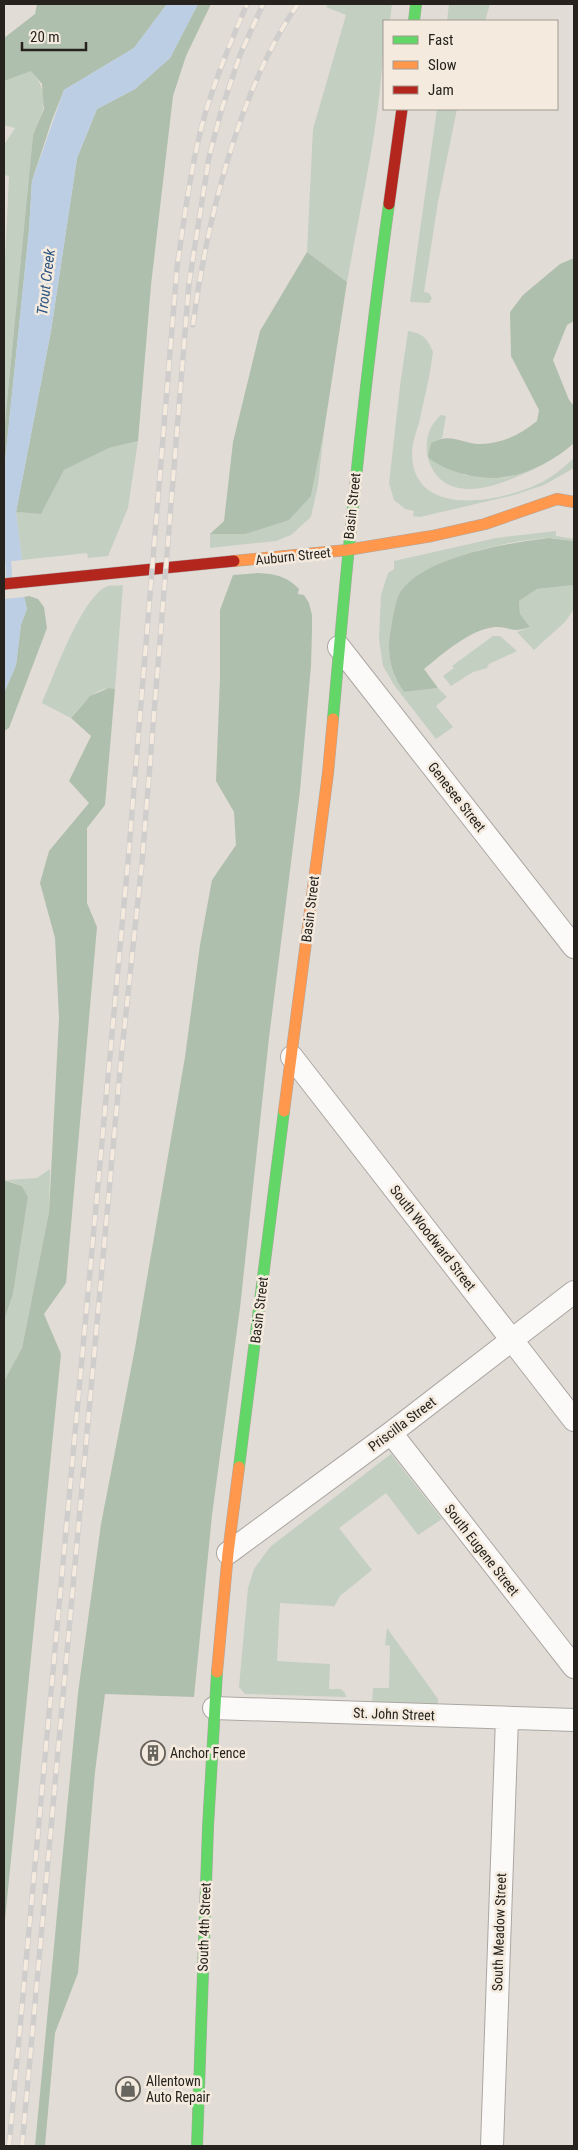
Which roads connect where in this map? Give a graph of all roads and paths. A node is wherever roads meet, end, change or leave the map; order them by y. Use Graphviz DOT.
graph roads {
  1 [pos="416,4"];
  2 [pos="414,20"];
  3 [pos="402,110"];
  4 [pos="569,496"];
  5 [pos="347,550"];
  6 [pos="4,584"];
  7 [pos="339,647"];
  8 [pos="574,947"];
  9 [pos="292,1057"];
  10 [pos="574,1292"];
  11 [pos="512,1340"];
  12 [pos="574,1420"];
  13 [pos="391,1433"];
  14 [pos="228,1553"];
  15 [pos="574,1667"];
  16 [pos="214,1708"];
  17 [pos="507,1718"];
  18 [pos="574,1720"];
  19 [pos="197,2146"];
  20 [pos="492,2146"];
  1 -- 2 [label="main road"];
  3 -- 5 [label="main road, Basin Street"];
  4 -- 5 [label="main road, Auburn Street"];
  5 -- 6 [label="main road, Auburn Street"];
  5 -- 7 [label="main road, Basin Street"];
  7 -- 8 [label="street, Genesee Street"];
  7 -- 9 [label="main road, Basin Street"];
  9 -- 11 [label="street, South Woodward Street"];
  9 -- 14 [label="main road, Basin Street"];
  10 -- 11 [label="street, Priscilla Street"];
  11 -- 12 [label="street, South Woodward Street"];
  11 -- 13 [label="street, Priscilla Street"];
  13 -- 14 [label="street, Priscilla Street"];
  13 -- 15 [label="street, South Eugene Street"];
  14 -- 16 [label="main road, Basin Street"];
  16 -- 17 [label="street, St. John Street"];
  16 -- 19 [label="main road, South 4th Street"];
  17 -- 18 [label="street, St. John Street"];
  17 -- 20 [label="street, South Meadow Street"];
}
